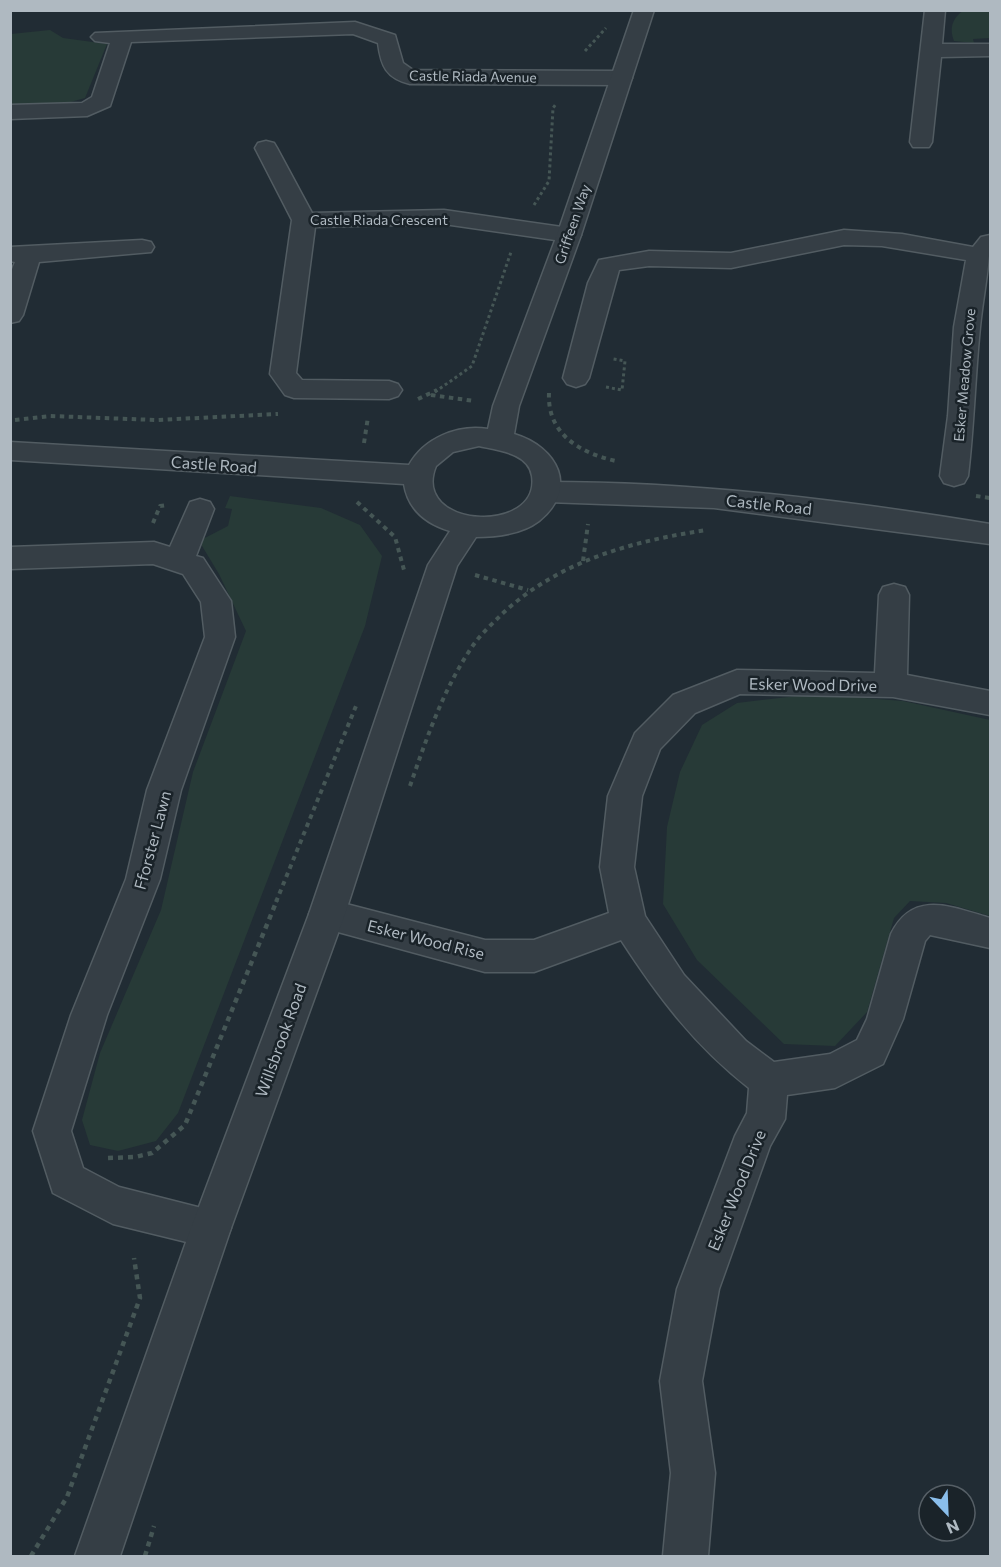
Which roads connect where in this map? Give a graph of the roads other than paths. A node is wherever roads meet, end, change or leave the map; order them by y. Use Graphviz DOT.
graph roads {
  1 [pos="644,10"];
  2 [pos="935,10"];
  3 [pos="349,19"];
  4 [pos="988,50"];
  5 [pos="932,51"];
  6 [pos="621,78"];
  7 [pos="10,112"];
  8 [pos="921,142"];
  9 [pos="266,148"];
  10 [pos="304,220"];
  11 [pos="569,235"];
  12 [pos="142,247"];
  13 [pos="985,249"];
  14 [pos="20,255"];
  15 [pos="10,315"];
  16 [pos="587,382"];
  17 [pos="389,390"];
  18 [pos="500,438"];
  19 [pos="10,451"];
  20 [pos="418,474"];
  21 [pos="961,486"];
  22 [pos="547,492"];
  23 [pos="200,509"];
  24 [pos="468,526"];
  25 [pos="990,534"];
  26 [pos="10,558"];
  27 [pos="179,561"];
  28 [pos="894,595"];
  29 [pos="893,685"];
  30 [pos="990,703"];
  31 [pos="327,914"];
  32 [pos="628,921"];
  33 [pos="990,933"];
  34 [pos="769,1080"];
  35 [pos="211,1228"];
  36 [pos="97,1557"];
  37 [pos="684,1557"];
  1 -- 6 [label="street, Griffeen Way"];
  2 -- 5 [label="street"];
  3 -- 6 [label="street, Castle Riada Avenue"];
  3 -- 7 [label="street, Castle Riada Avenue"];
  4 -- 5 [label="street"];
  5 -- 8 [label="street"];
  6 -- 11 [label="street, Griffeen Way"];
  9 -- 10 [label="street, Castle Riada Crescent"];
  10 -- 11 [label="street, Castle Riada Crescent"];
  10 -- 17 [label="street"];
  11 -- 18 [label="street, Griffeen Way"];
  12 -- 14 [label="street"];
  13 -- 16 [label="street"];
  13 -- 21 [label="street, Esker Meadow Grove"];
  14 -- 15 [label="street"];
  18 -- 20 [label="street"];
  18 -- 22 [label="street"];
  19 -- 20 [label="street, Castle Road"];
  20 -- 24 [label="street"];
  22 -- 24 [label="street"];
  22 -- 25 [label="street, Castle Road"];
  23 -- 27 [label="street"];
  24 -- 31 [label="street, Willsbrook Road"];
  26 -- 27 [label="street, Fforster Lawn"];
  27 -- 35 [label="street, Fforster Lawn"];
  28 -- 29 [label="street"];
  29 -- 30 [label="street, Esker Wood Drive"];
  29 -- 32 [label="street, Esker Wood Drive"];
  31 -- 32 [label="street, Esker Wood Rise"];
  31 -- 35 [label="street, Willsbrook Road"];
  32 -- 34 [label="street, Esker Wood Drive"];
  33 -- 34 [label="street"];
  34 -- 37 [label="street, Esker Wood Drive"];
  35 -- 36 [label="street, Willsbrook Road"];
}
